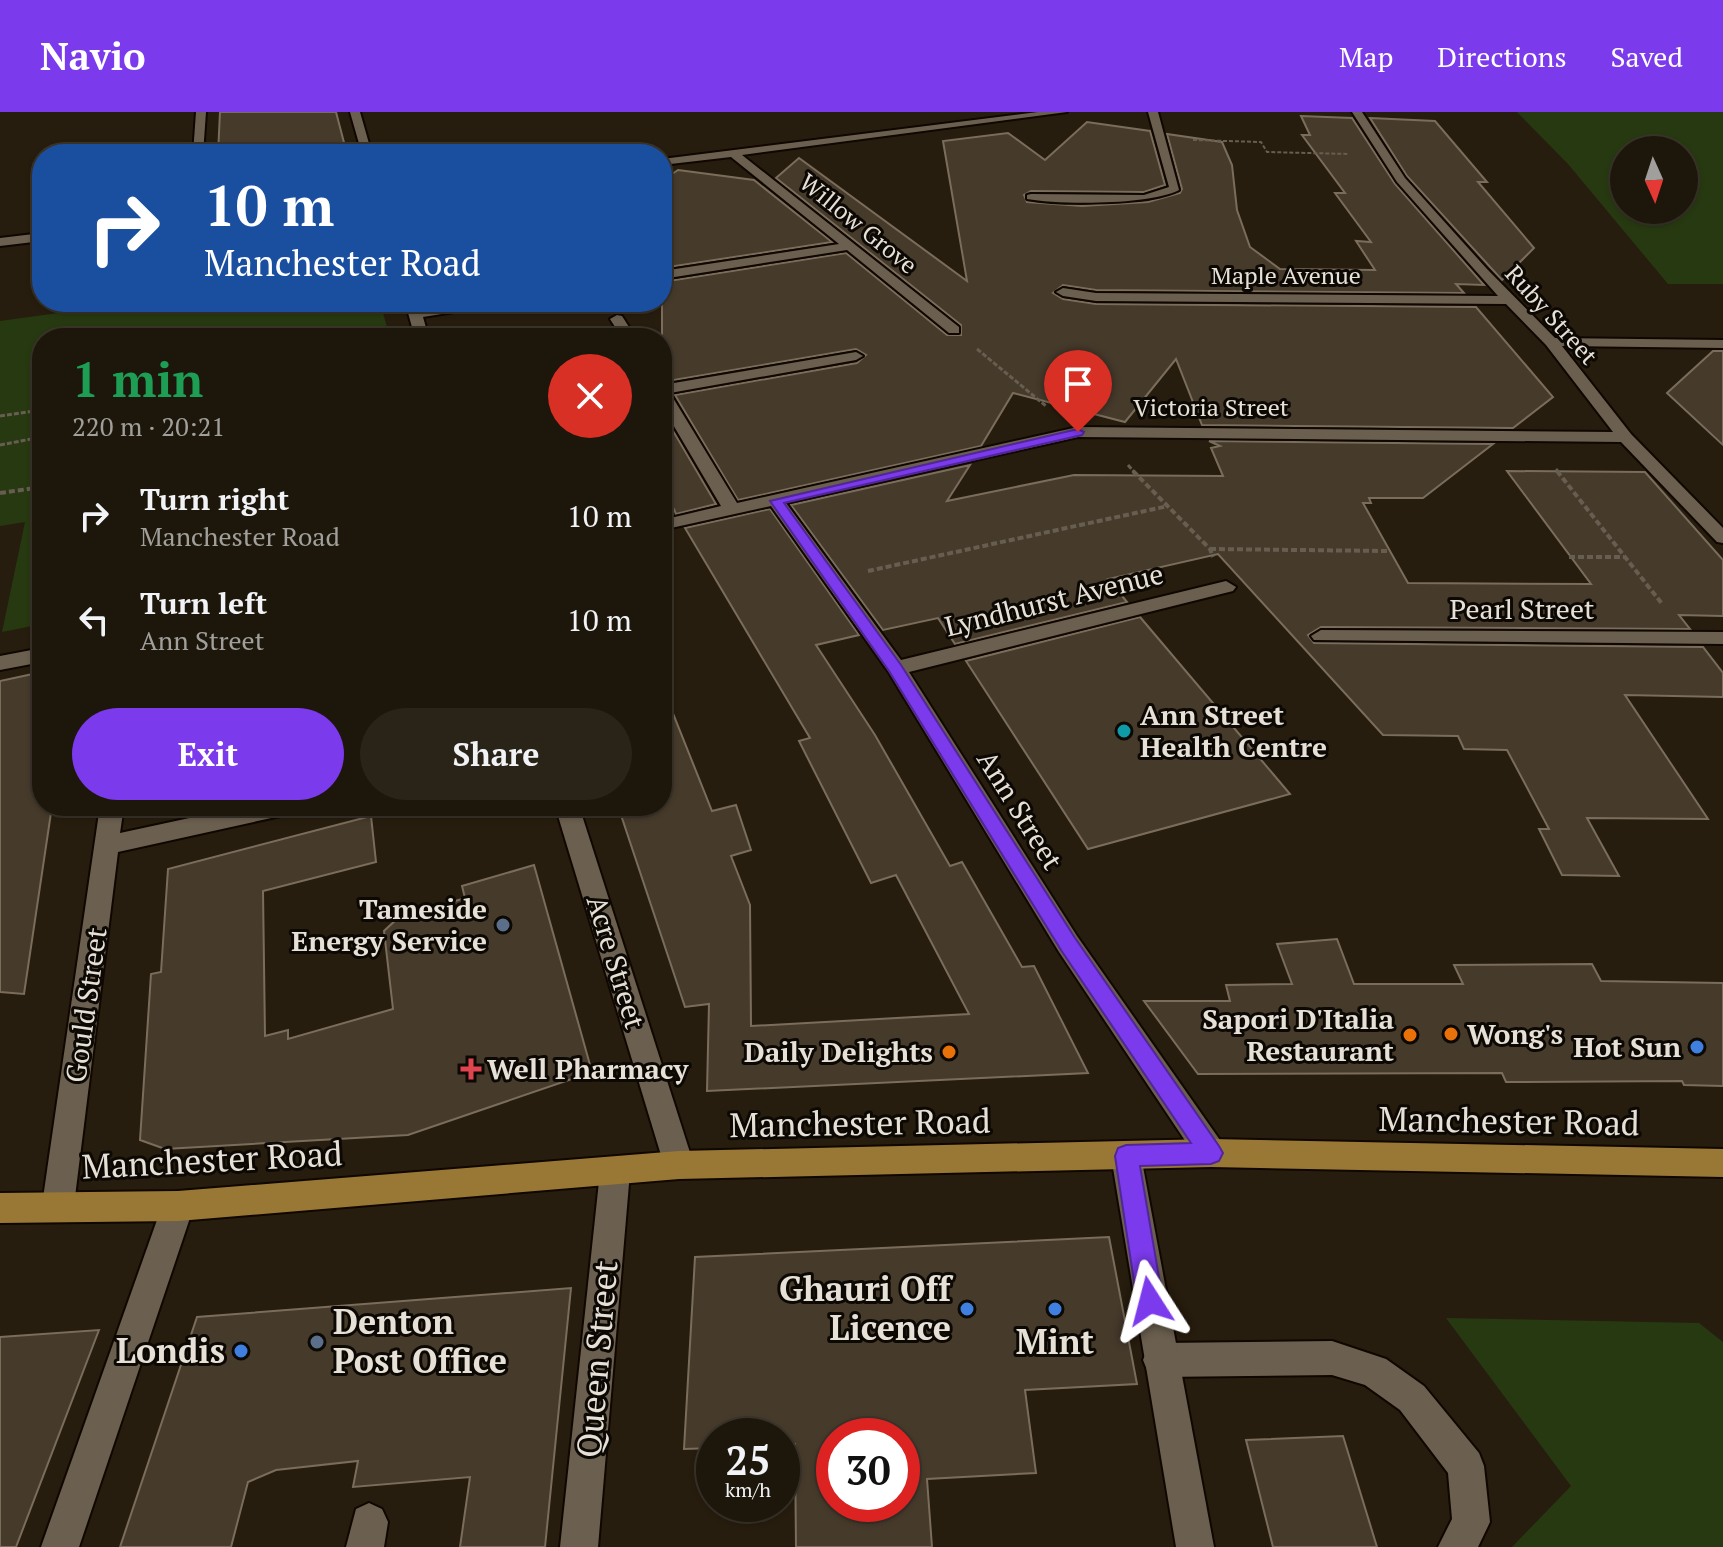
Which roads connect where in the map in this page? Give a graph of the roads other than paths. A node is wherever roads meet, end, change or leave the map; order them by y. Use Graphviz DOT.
graph roads {
  1 [pos="201,112"];
  2 [pos="357,112"];
  3 [pos="1062,112"];
  4 [pos="1153,112"];
  5 [pos="1357,112"];
  6 [pos="199,144"];
  7 [pos="365,144"];
  8 [pos="734,154"];
  9 [pos="672,161"];
  10 [pos="1031,197"];
  11 [pos="32,237"];
  12 [pos="0,242"];
  13 [pos="851,246"];
  14 [pos="672,273"];
  15 [pos="1063,292"];
  16 [pos="1509,300"];
  17 [pos="617,319"];
  18 [pos="623,328"];
  19 [pos="954,330"];
  20 [pos="1551,342"];
  21 [pos="1723,344"];
  22 [pos="856,356"];
  23 [pos="672,390"];
  24 [pos="672,409"];
  25 [pos="1625,437"];
  26 [pos="776,501"];
  27 [pos="732,510"];
  28 [pos="672,523"];
  29 [pos="1723,538"];
  30 [pos="1226,587"];
  31 [pos="1321,636"];
  32 [pos="1723,638"];
  33 [pos="32,657"];
  34 [pos="0,663"];
  35 [pos="896,668"];
  36 [pos="111,816"];
  37 [pos="240,816"];
  38 [pos="570,816"];
  39 [pos="108,845"];
  40 [pos="1211,1153"];
  41 [pos="1126,1156"];
  42 [pos="1723,1163"];
  43 [pos="679,1165"];
  44 [pos="615,1172"];
  45 [pos="58,1205"];
  46 [pos="178,1206"];
  47 [pos="0,1208"];
  48 [pos="1160,1360"];
  49 [pos="60,1547"];
  50 [pos="579,1547"];
  51 [pos="1195,1547"];
  52 [pos="1457,1547"];
  1 -- 6 [label="street"];
  2 -- 7 [label="street"];
  3 -- 8 [label="street"];
  4 -- 10 [label="street"];
  5 -- 16 [label="street, Ruby Street"];
  8 -- 9 [label="street"];
  8 -- 13 [label="street, Willow Grove"];
  11 -- 12 [label="street"];
  13 -- 14 [label="street"];
  13 -- 19 [label="street, Willow Grove"];
  15 -- 16 [label="street, Maple Avenue"];
  16 -- 20 [label="street, Ruby Street"];
  17 -- 18 [label="street"];
  20 -- 21 [label="street"];
  20 -- 25 [label="street, Ruby Street"];
  22 -- 23 [label="street"];
  24 -- 27 [label="street"];
  25 -- 26 [label="street, Victoria Street"];
  25 -- 29 [label="street, Ruby Street"];
  26 -- 27 [label="street, Victoria Street"];
  26 -- 35 [label="street, Ann Street"];
  27 -- 28 [label="street, Victoria Street"];
  30 -- 35 [label="street, Lyndhurst Avenue"];
  31 -- 32 [label="street, Pearl Street"];
  33 -- 34 [label="street"];
  35 -- 40 [label="street, Ann Street"];
  36 -- 39 [label="street, Gould Street"];
  37 -- 39 [label="street"];
  38 -- 43 [label="street, Acre Street"];
  39 -- 45 [label="street, Gould Street"];
  40 -- 41 [label="main road, Manchester Road"];
  40 -- 42 [label="main road, Manchester Road"];
  41 -- 43 [label="main road, Manchester Road"];
  41 -- 48 [label="street"];
  43 -- 44 [label="main road, Manchester Road"];
  44 -- 46 [label="main road, Manchester Road"];
  44 -- 50 [label="street, Queen Street"];
  45 -- 46 [label="main road, Manchester Road"];
  45 -- 47 [label="main road, Manchester Road"];
  46 -- 49 [label="street"];
  48 -- 51 [label="street"];
  48 -- 52 [label="street"];
}
